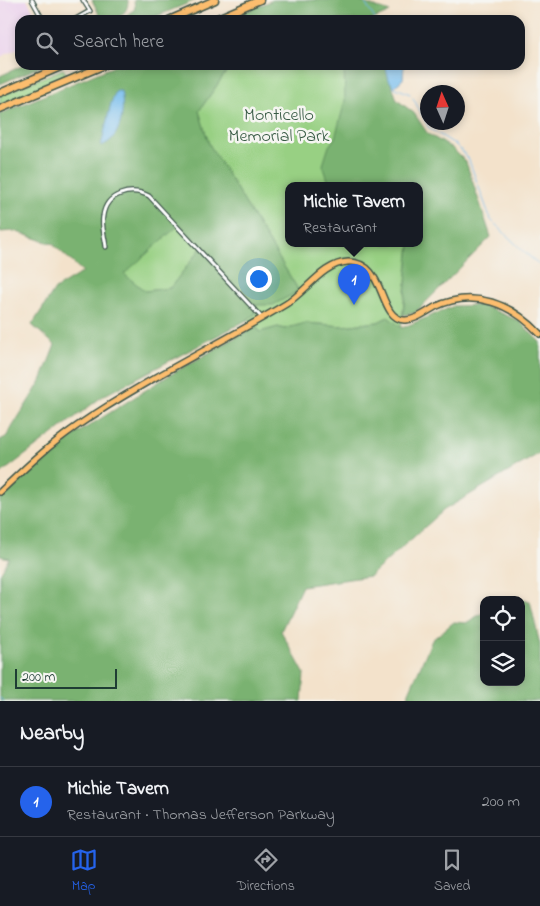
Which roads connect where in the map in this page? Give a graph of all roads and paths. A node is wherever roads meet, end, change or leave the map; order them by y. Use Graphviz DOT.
graph roads {
  1 [pos="32,0"];
  2 [pos="83,0"];
  3 [pos="215,0"];
  4 [pos="260,0"];
  5 [pos="40,15"];
  6 [pos="83,15"];
  7 [pos="180,15"];
  8 [pos="225,15"];
  9 [pos="53,70"];
  10 [pos="93,70"];
  11 [pos="0,93"];
  12 [pos="0,109"];
  13 [pos="106,247"];
  14 [pos="262,318"];
  15 [pos="540,334"];
  16 [pos="0,492"];
  1 -- 5 [label="street"];
  2 -- 6 [label="street"];
  3 -- 7 [label="highway"];
  4 -- 8 [label="highway"];
  9 -- 11 [label="highway"];
  10 -- 12 [label="highway"];
  13 -- 14 [label="street"];
  14 -- 15 [label="main road"];
  14 -- 16 [label="main road"];
}
